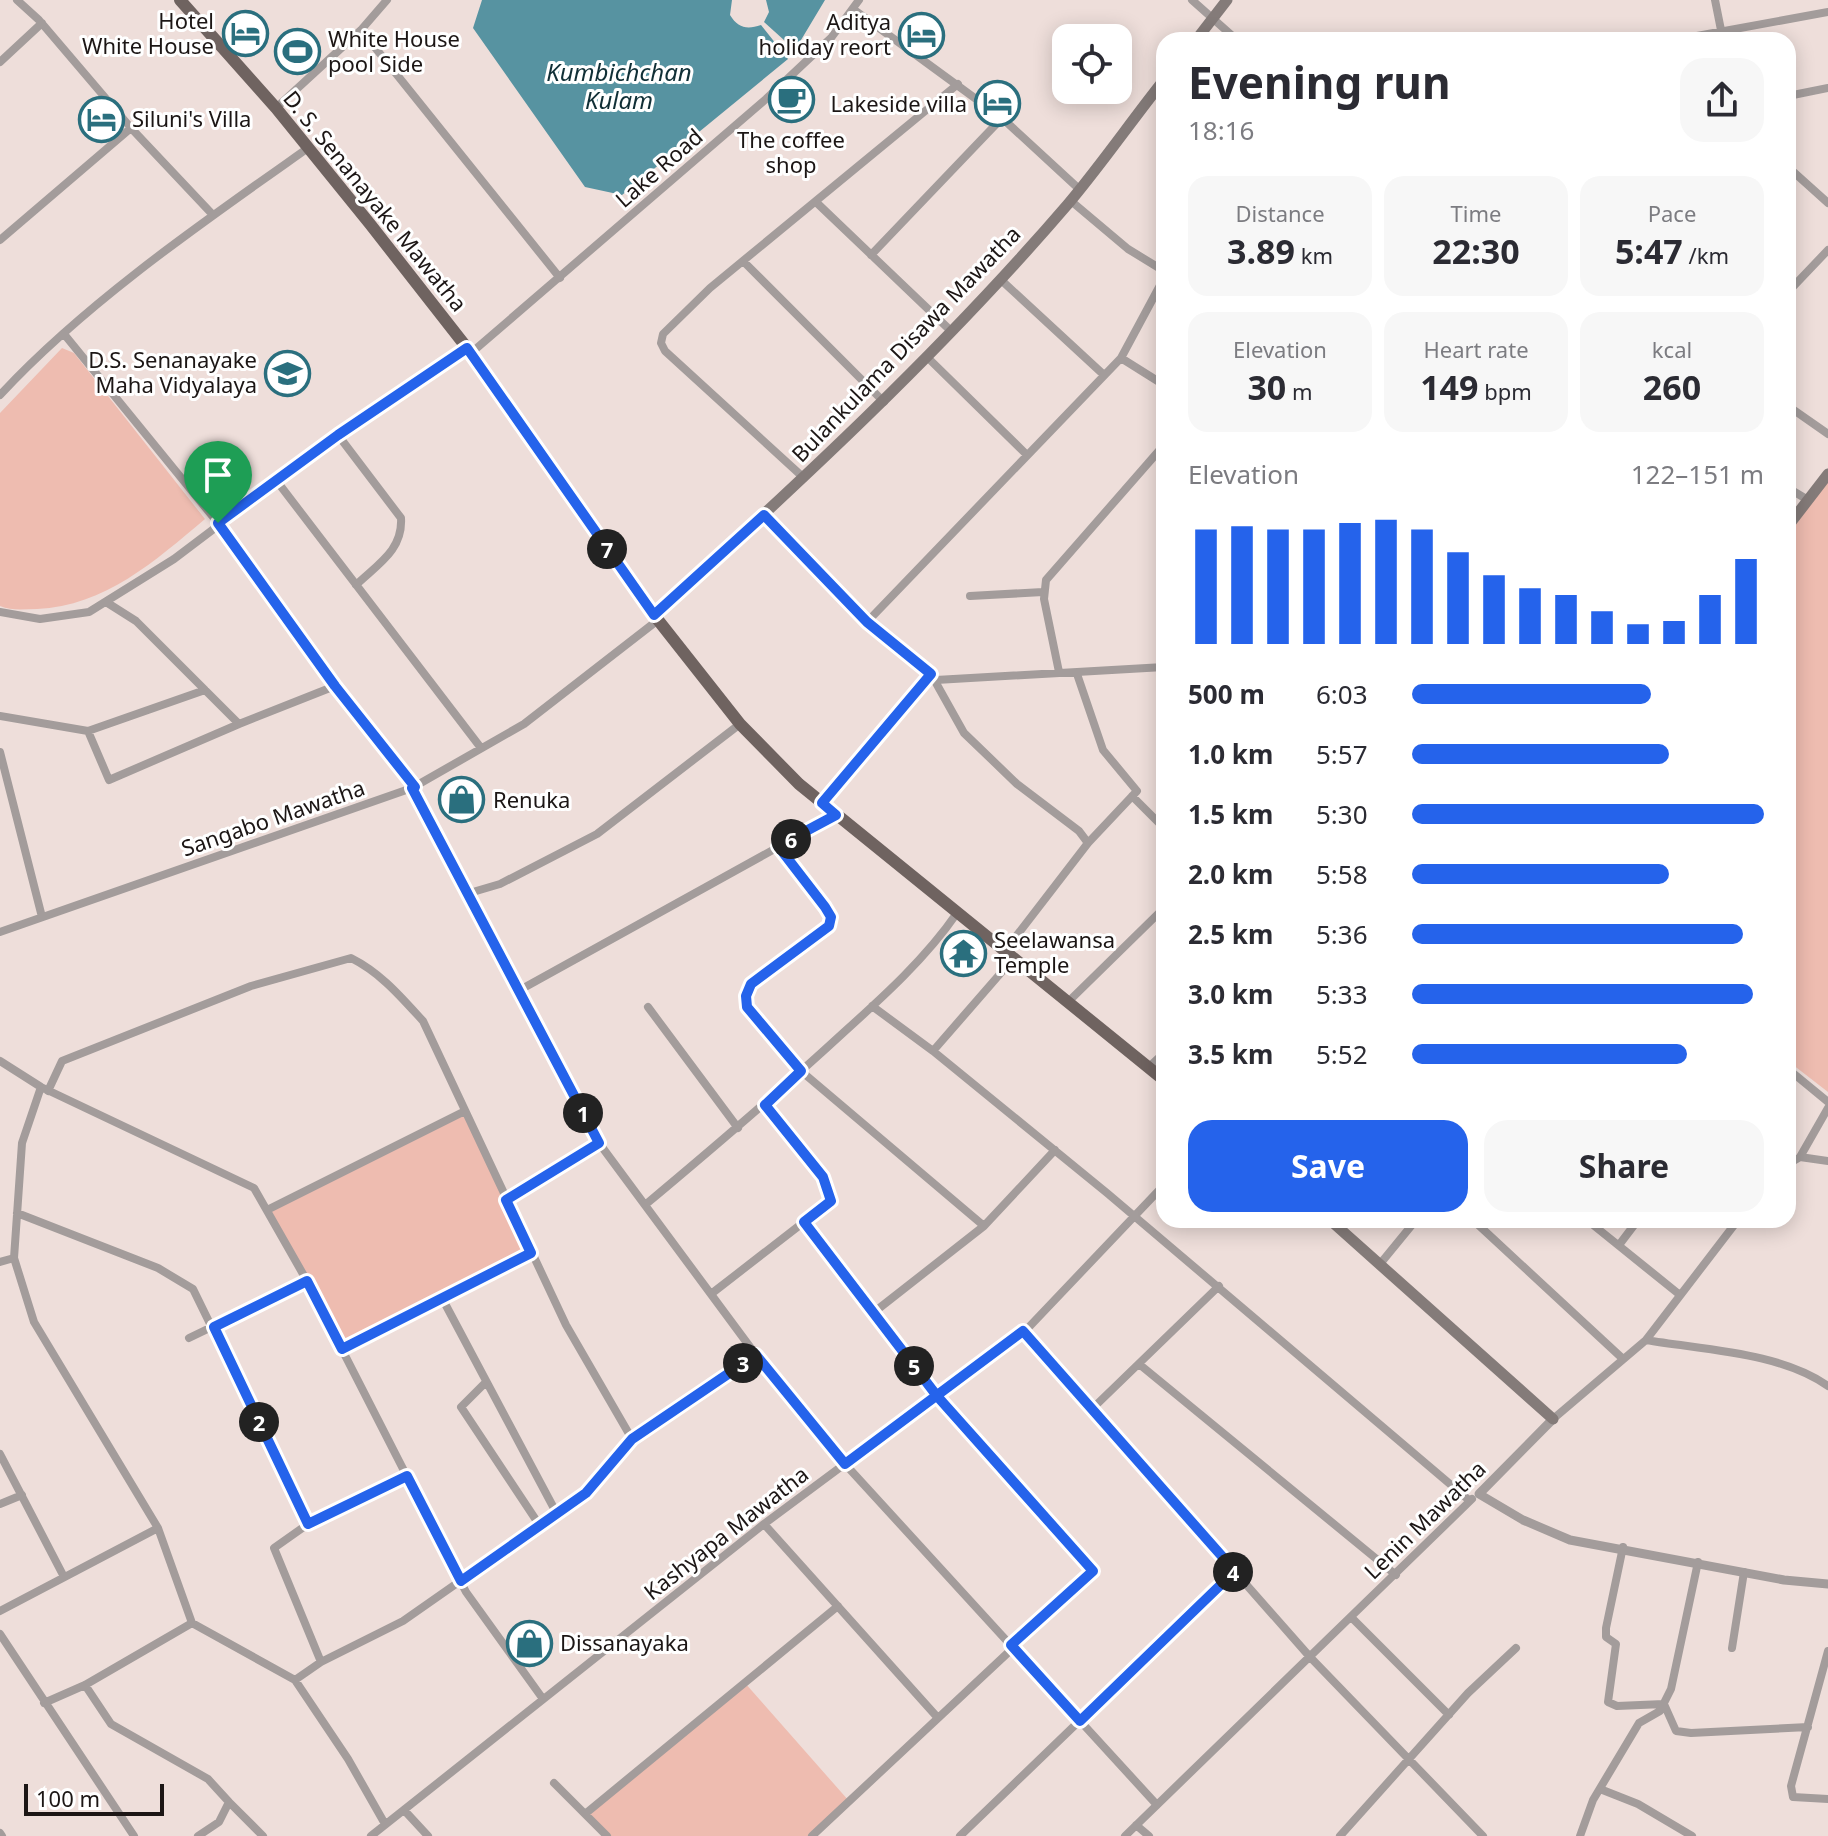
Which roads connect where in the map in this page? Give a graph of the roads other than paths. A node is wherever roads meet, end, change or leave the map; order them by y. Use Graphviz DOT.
graph roads {
  1 [pos="17,0"];
  2 [pos="180,0"];
  3 [pos="387,0"];
  4 [pos="859,0"];
  5 [pos="1192,0"];
  6 [pos="1227,0"];
  7 [pos="1715,0"];
  8 [pos="853,9"];
  9 [pos="1828,12"];
  10 [pos="1211,20"];
  11 [pos="42,23"];
  12 [pos="361,30"];
  13 [pos="1721,30"];
  14 [pos="1202,32"];
  15 [pos="1227,32"];
  16 [pos="1712,32"];
  17 [pos="0,62"];
  18 [pos="958,84"];
  19 [pos="1828,88"];
  20 [pos="1156,90"];
  21 [pos="1796,94"];
  22 [pos="276,108"];
  23 [pos="1002,118"];
  24 [pos="131,128"];
  25 [pos="308,148"];
  26 [pos="1796,174"];
  27 [pos="1078,188"];
  28 [pos="1071,201"];
  29 [pos="817,203"];
  30 [pos="1828,203"];
  31 [pos="213,215"];
  32 [pos="0,240"];
  33 [pos="1828,250"];
  34 [pos="871,255"];
  35 [pos="744,262"];
  36 [pos="1156,266"];
  37 [pos="560,278"];
  38 [pos="1000,279"];
  39 [pos="1796,284"];
  40 [pos="1156,293"];
  41 [pos="951,331"];
  42 [pos="64,334"];
  43 [pos="469,351"];
  44 [pos="927,357"];
  45 [pos="1121,358"];
  46 [pos="1104,375"];
  47 [pos="1156,380"];
  48 [pos="0,395"];
  49 [pos="884,402"];
  50 [pos="1796,412"];
  51 [pos="1828,434"];
  52 [pos="338,435"];
  53 [pos="1156,454"];
  54 [pos="1027,455"];
  55 [pos="1828,474"];
  56 [pos="804,478"];
  57 [pos="276,480"];
  58 [pos="1796,493"];
  59 [pos="1808,500"];
  60 [pos="764,515"];
  61 [pos="1796,516"];
  62 [pos="218,523"];
  63 [pos="356,585"];
  64 [pos="1043,592"];
  65 [pos="970,596"];
  66 [pos="106,602"];
  67 [pos="0,612"];
  68 [pos="656,617"];
  69 [pos="867,622"];
  70 [pos="1156,668"];
  71 [pos="1059,672"];
  72 [pos="1077,674"];
  73 [pos="934,677"];
  74 [pos="335,686"];
  75 [pos="205,690"];
  76 [pos="0,716"];
  77 [pos="239,724"];
  78 [pos="740,724"];
  79 [pos="88,731"];
  80 [pos="481,748"];
  81 [pos="0,752"];
  82 [pos="413,788"];
  83 [pos="1132,796"];
  84 [pos="822,803"];
  85 [pos="836,815"];
  86 [pos="1156,820"];
  87 [pos="1088,843"];
  88 [pos="778,846"];
  89 [pos="466,894"];
  90 [pos="957,913"];
  91 [pos="42,917"];
  92 [pos="1156,919"];
  93 [pos="0,932"];
  94 [pos="1008,955"];
  95 [pos="518,991"];
  96 [pos="1068,1002"];
  97 [pos="872,1006"];
  98 [pos="648,1007"];
  99 [pos="933,1051"];
  100 [pos="1156,1060"];
  101 [pos="0,1061"];
  102 [pos="1149,1067"];
  103 [pos="801,1071"];
  104 [pos="1156,1073"];
  105 [pos="1796,1076"];
  106 [pos="44,1089"];
  107 [pos="765,1105"];
  108 [pos="1828,1105"];
  109 [pos="465,1111"];
  110 [pos="738,1128"];
  111 [pos="599,1143"];
  112 [pos="1055,1150"];
  113 [pos="1800,1157"];
  114 [pos="1796,1159"];
  115 [pos="1828,1161"];
  116 [pos="1156,1193"];
  117 [pos="506,1200"];
  118 [pos="645,1205"];
  119 [pos="267,1210"];
  120 [pos="17,1213"];
  121 [pos="1132,1217"];
  122 [pos="804,1222"];
  123 [pos="984,1226"];
  124 [pos="1339,1228"];
  125 [pos="1409,1228"];
  126 [pos="1482,1228"];
  127 [pos="1597,1228"];
  128 [pos="1632,1228"];
  129 [pos="1732,1228"];
  130 [pos="1619,1245"];
  131 [pos="531,1253"];
  132 [pos="14,1258"];
  133 [pos="0,1262"];
  134 [pos="1380,1264"];
  135 [pos="307,1281"];
  136 [pos="1219,1286"];
  137 [pos="711,1294"];
  138 [pos="1680,1295"];
  139 [pos="442,1298"];
  140 [pos="873,1313"];
  141 [pos="214,1327"];
  142 [pos="1023,1331"];
  143 [pos="189,1338"];
  144 [pos="1646,1340"];
  145 [pos="342,1349"];
  146 [pos="756,1355"];
  147 [pos="1622,1358"];
  148 [pos="1139,1364"];
  149 [pos="486,1382"];
  150 [pos="1828,1386"];
  151 [pos="937,1396"];
  152 [pos="1093,1408"];
  153 [pos="1553,1419"];
  154 [pos="632,1439"];
  155 [pos="0,1454"];
  156 [pos="845,1464"];
  157 [pos="407,1476"];
  158 [pos="1479,1494"];
  159 [pos="22,1495"];
  160 [pos="1470,1501"];
  161 [pos="0,1504"];
  162 [pos="557,1514"];
  163 [pos="308,1524"];
  164 [pos="764,1524"];
  165 [pos="540,1526"];
  166 [pos="158,1528"];
  167 [pos="1623,1547"];
  168 [pos="1698,1562"];
  169 [pos="1235,1571"];
  170 [pos="1744,1572"];
  171 [pos="63,1575"];
  172 [pos="1396,1575"];
  173 [pos="461,1581"];
  174 [pos="1828,1584"];
  175 [pos="838,1606"];
  176 [pos="0,1611"];
  177 [pos="1351,1617"];
  178 [pos="192,1623"];
  179 [pos="0,1634"];
  180 [pos="1012,1646"];
  181 [pos="1516,1648"];
  182 [pos="1732,1648"];
  183 [pos="1828,1651"];
  184 [pos="1310,1657"];
  185 [pos="321,1662"];
  186 [pos="295,1680"];
  187 [pos="85,1685"];
  188 [pos="543,1699"];
  189 [pos="44,1703"];
  190 [pos="1664,1704"];
  191 [pos="1449,1715"];
  192 [pos="938,1718"];
  193 [pos="1080,1721"];
  194 [pos="1808,1727"];
  195 [pos="1410,1759"];
  196 [pos="554,1783"];
  197 [pos="1600,1789"];
  198 [pos="1828,1799"];
  199 [pos="229,1802"];
  200 [pos="1157,1805"];
  201 [pos="404,1810"];
  202 [pos="585,1814"];
  203 [pos="385,1824"];
  204 [pos="1136,1825"];
  205 [pos="134,1836"];
  206 [pos="198,1836"];
  207 [pos="263,1836"];
  208 [pos="371,1836"];
  209 [pos="428,1836"];
  210 [pos="607,1836"];
  211 [pos="812,1836"];
  212 [pos="960,1836"];
  213 [pos="1125,1836"];
  214 [pos="1149,1836"];
  215 [pos="1340,1836"];
  216 [pos="1483,1836"];
  217 [pos="1580,1836"];
  218 [pos="1692,1836"];
  1 -- 11 [label="street"];
  2 -- 22 [label="main road, D. S. Senanayake Mawatha"];
  3 -- 12 [label="street"];
  4 -- 8 [label="street, Lake Road"];
  5 -- 10 [label="street"];
  6 -- 10 [label="main road"];
  7 -- 13 [label="street"];
  8 -- 18 [label="street"];
  8 -- 37 [label="street, Lake Road"];
  9 -- 13 [label="street"];
  10 -- 14 [label="main road"];
  10 -- 15 [label="street"];
  11 -- 17 [label="street"];
  11 -- 24 [label="street"];
  12 -- 22 [label="street"];
  12 -- 37 [label="street"];
  13 -- 16 [label="street"];
  18 -- 23 [label="street"];
  18 -- 29 [label="street"];
  19 -- 21 [label="street"];
  20 -- 27 [label="main road, Bulankulama Disawa Mawatha"];
  22 -- 25 [label="main road, D. S. Senanayake Mawatha"];
  23 -- 27 [label="street"];
  23 -- 34 [label="street"];
  24 -- 31 [label="street"];
  24 -- 32 [label="street"];
  25 -- 31 [label="street"];
  25 -- 43 [label="main road, D. S. Senanayake Mawatha"];
  26 -- 30 [label="street"];
  27 -- 28 [label="main road, Bulankulama Disawa Mawatha"];
  28 -- 36 [label="street"];
  28 -- 38 [label="main road, Bulankulama Disawa Mawatha"];
  29 -- 34 [label="street"];
  29 -- 35 [label="street"];
  31 -- 42 [label="street"];
  33 -- 39 [label="street"];
  34 -- 41 [label="street"];
  35 -- 49 [label="street"];
  35 -- 56 [label="street"];
  37 -- 43 [label="street, Lake Road"];
  38 -- 41 [label="main road, Bulankulama Disawa Mawatha"];
  38 -- 46 [label="street"];
  40 -- 45 [label="street"];
  41 -- 44 [label="main road, Bulankulama Disawa Mawatha"];
  42 -- 48 [label="street"];
  42 -- 62 [label="street"];
  43 -- 52 [label="street, Lake Road"];
  43 -- 68 [label="main road, D. S. Senanayake Mawatha"];
  44 -- 49 [label="main road, Bulankulama Disawa Mawatha"];
  44 -- 54 [label="street"];
  45 -- 46 [label="street"];
  45 -- 47 [label="street"];
  46 -- 54 [label="street"];
  49 -- 56 [label="main road, Bulankulama Disawa Mawatha"];
  50 -- 51 [label="street"];
  52 -- 57 [label="street, Lake Road"];
  52 -- 63 [label="street"];
  53 -- 64 [label="street"];
  54 -- 69 [label="street"];
  55 -- 59 [label="main road"];
  56 -- 60 [label="main road, Bulankulama Disawa Mawatha"];
  57 -- 62 [label="street, Lake Road"];
  57 -- 63 [label="street"];
  58 -- 59 [label="street"];
  59 -- 61 [label="main road"];
  60 -- 68 [label="main road, Bulankulama Disawa Mawatha"];
  60 -- 69 [label="street"];
  62 -- 66 [label="street, Lake Road"];
  62 -- 74 [label="street"];
  63 -- 80 [label="street"];
  64 -- 65 [label="street"];
  64 -- 71 [label="street"];
  66 -- 67 [label="street, Lake Road"];
  66 -- 75 [label="street"];
  68 -- 78 [label="main road, D. S. Senanayake Mawatha"];
  68 -- 80 [label="street, Sangabo Mawatha"];
  69 -- 73 [label="street"];
  70 -- 72 [label="street"];
  71 -- 72 [label="street"];
  71 -- 73 [label="street"];
  72 -- 83 [label="street"];
  73 -- 84 [label="street"];
  73 -- 87 [label="street"];
  74 -- 77 [label="street"];
  74 -- 82 [label="street"];
  75 -- 77 [label="street"];
  75 -- 79 [label="street"];
  76 -- 79 [label="street"];
  77 -- 79 [label="street"];
  78 -- 84 [label="main road, D. S. Senanayake Mawatha"];
  78 -- 89 [label="street"];
  80 -- 82 [label="street, Sangabo Mawatha"];
  81 -- 91 [label="street"];
  82 -- 89 [label="street"];
  82 -- 91 [label="street, Sangabo Mawatha"];
  83 -- 86 [label="street"];
  83 -- 87 [label="street"];
  84 -- 85 [label="main road, D. S. Senanayake Mawatha"];
  85 -- 88 [label="street"];
  85 -- 90 [label="main road, D. S. Senanayake Mawatha"];
  87 -- 94 [label="street"];
  88 -- 95 [label="street"];
  88 -- 103 [label="street"];
  89 -- 95 [label="street"];
  90 -- 94 [label="main road, D. S. Senanayake Mawatha"];
  90 -- 97 [label="street"];
  91 -- 93 [label="street, Sangabo Mawatha"];
  92 -- 96 [label="street"];
  94 -- 96 [label="main road, D. S. Senanayake Mawatha"];
  94 -- 99 [label="street"];
  95 -- 111 [label="street"];
  96 -- 102 [label="main road, D. S. Senanayake Mawatha"];
  97 -- 99 [label="street"];
  97 -- 103 [label="street"];
  98 -- 110 [label="street"];
  99 -- 112 [label="street"];
  100 -- 102 [label="street"];
  101 -- 106 [label="street"];
  102 -- 104 [label="main road, D. S. Senanayake Mawatha"];
  103 -- 107 [label="street"];
  103 -- 123 [label="street"];
  105 -- 108 [label="street"];
  106 -- 109 [label="street"];
  106 -- 119 [label="street"];
  106 -- 120 [label="street"];
  107 -- 110 [label="street"];
  107 -- 122 [label="street"];
  108 -- 113 [label="street"];
  109 -- 117 [label="street"];
  109 -- 119 [label="street"];
  110 -- 118 [label="street"];
  111 -- 117 [label="street"];
  111 -- 118 [label="street"];
  112 -- 121 [label="street"];
  112 -- 123 [label="street"];
  113 -- 114 [label="street"];
  113 -- 115 [label="street"];
  116 -- 121 [label="street, Kashyapa Mawatha"];
  117 -- 131 [label="street"];
  118 -- 137 [label="street"];
  119 -- 135 [label="street"];
  120 -- 132 [label="street"];
  120 -- 141 [label="street"];
  121 -- 136 [label="street"];
  121 -- 142 [label="street, Kashyapa Mawatha"];
  122 -- 137 [label="street"];
  122 -- 140 [label="street"];
  123 -- 140 [label="street"];
  124 -- 134 [label="main road"];
  125 -- 134 [label="street"];
  126 -- 147 [label="street"];
  127 -- 130 [label="street"];
  128 -- 130 [label="street"];
  129 -- 138 [label="street, Lenin Mawatha"];
  130 -- 138 [label="street"];
  131 -- 139 [label="street"];
  131 -- 154 [label="street"];
  132 -- 133 [label="street"];
  132 -- 166 [label="street"];
  134 -- 153 [label="main road"];
  135 -- 141 [label="street"];
  135 -- 145 [label="street"];
  136 -- 148 [label="street"];
  136 -- 160 [label="street"];
  137 -- 146 [label="street"];
  138 -- 144 [label="street, Lenin Mawatha"];
  139 -- 145 [label="street"];
  139 -- 149 [label="street"];
  140 -- 151 [label="street"];
  141 -- 143 [label="street"];
  141 -- 163 [label="street"];
  142 -- 151 [label="street, Kashyapa Mawatha"];
  142 -- 152 [label="street"];
  144 -- 147 [label="street, Lenin Mawatha"];
  144 -- 150 [label="street"];
  145 -- 157 [label="street"];
  146 -- 154 [label="street"];
  146 -- 156 [label="street"];
  147 -- 153 [label="street, Lenin Mawatha"];
  148 -- 152 [label="street"];
  148 -- 172 [label="street"];
  149 -- 162 [label="street"];
  149 -- 165 [label="street"];
  151 -- 156 [label="street, Kashyapa Mawatha"];
  151 -- 180 [label="street"];
  152 -- 169 [label="street"];
  153 -- 158 [label="street, Lenin Mawatha"];
  154 -- 162 [label="street"];
  155 -- 159 [label="street"];
  156 -- 164 [label="street, Kashyapa Mawatha"];
  156 -- 180 [label="street"];
  157 -- 163 [label="street"];
  157 -- 173 [label="street"];
  158 -- 160 [label="street, Lenin Mawatha"];
  158 -- 167 [label="street"];
  159 -- 161 [label="street"];
  159 -- 171 [label="street"];
  160 -- 172 [label="street, Lenin Mawatha"];
  162 -- 165 [label="street"];
  163 -- 185 [label="street"];
  164 -- 175 [label="street"];
  164 -- 188 [label="street, Kashyapa Mawatha"];
  165 -- 173 [label="street"];
  166 -- 171 [label="street"];
  166 -- 178 [label="street"];
  167 -- 168 [label="street"];
  167 -- 190 [label="street"];
  168 -- 170 [label="street"];
  168 -- 190 [label="street"];
  169 -- 184 [label="street"];
  169 -- 193 [label="street"];
  170 -- 174 [label="street"];
  170 -- 182 [label="street"];
  171 -- 176 [label="street"];
  172 -- 177 [label="street, Lenin Mawatha"];
  173 -- 185 [label="street"];
  173 -- 188 [label="street"];
  175 -- 192 [label="street"];
  175 -- 202 [label="street"];
  177 -- 184 [label="street, Lenin Mawatha"];
  177 -- 191 [label="street"];
  178 -- 186 [label="street"];
  178 -- 187 [label="street"];
  179 -- 189 [label="street"];
  180 -- 192 [label="street"];
  180 -- 193 [label="street"];
  181 -- 191 [label="street"];
  183 -- 194 [label="street"];
  184 -- 195 [label="street"];
  184 -- 200 [label="street, Lenin Mawatha"];
  185 -- 186 [label="street"];
  186 -- 203 [label="street"];
  187 -- 189 [label="street"];
  187 -- 199 [label="street"];
  188 -- 201 [label="street, Kashyapa Mawatha"];
  189 -- 205 [label="street"];
  190 -- 194 [label="street"];
  190 -- 197 [label="street"];
  191 -- 195 [label="street"];
  192 -- 211 [label="street"];
  193 -- 200 [label="street"];
  193 -- 212 [label="street"];
  194 -- 198 [label="street"];
  195 -- 215 [label="street"];
  195 -- 216 [label="street"];
  196 -- 202 [label="street"];
  197 -- 217 [label="street"];
  197 -- 218 [label="street"];
  199 -- 206 [label="street"];
  199 -- 207 [label="street"];
  200 -- 204 [label="street, Lenin Mawatha"];
  201 -- 203 [label="street, Kashyapa Mawatha"];
  201 -- 209 [label="street"];
  202 -- 210 [label="street"];
  203 -- 208 [label="street, Kashyapa Mawatha"];
  204 -- 213 [label="street, Lenin Mawatha"];
  204 -- 214 [label="street"];
}
